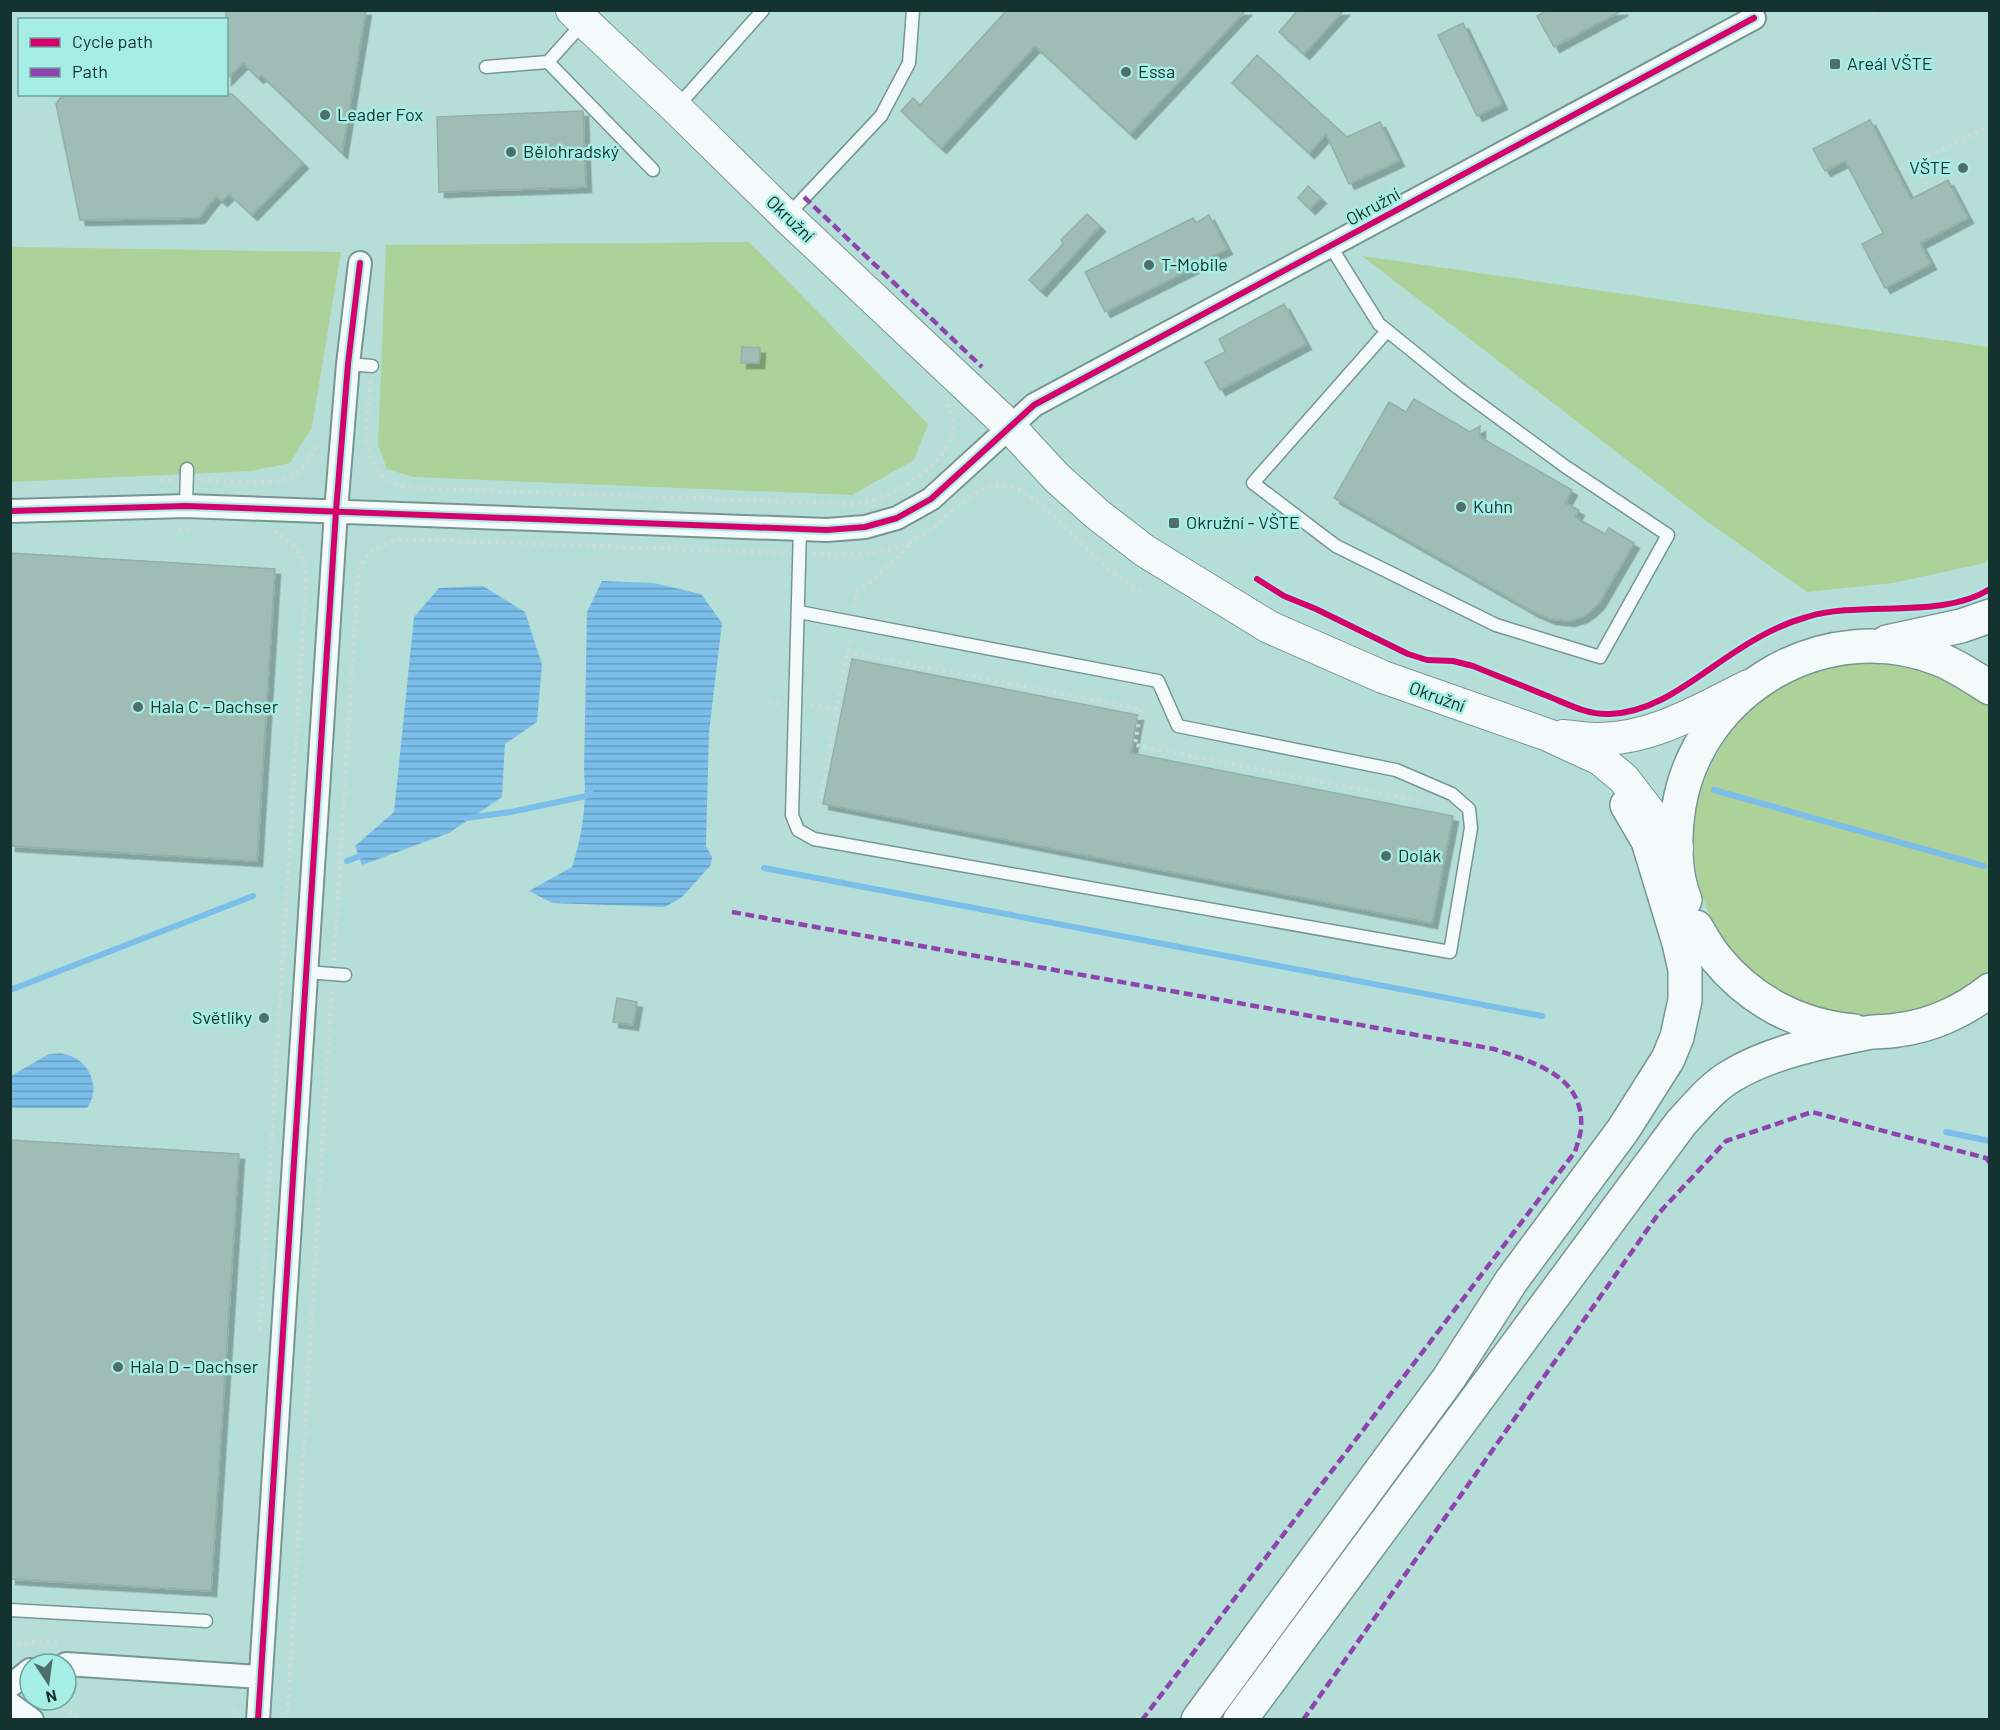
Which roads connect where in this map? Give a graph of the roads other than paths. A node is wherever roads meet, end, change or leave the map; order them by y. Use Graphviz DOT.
graph roads {
  1 [pos="913,10"];
  2 [pos="760,12"];
  3 [pos="578,16"];
  4 [pos="1755,18"];
  5 [pos="548,63"];
  6 [pos="486,67"];
  7 [pos="676,108"];
  8 [pos="652,170"];
  9 [pos="787,217"];
  10 [pos="1331,247"];
  11 [pos="360,263"];
  12 [pos="1388,332"];
  13 [pos="348,364"];
  14 [pos="372,366"];
  15 [pos="1009,426"];
  16 [pos="187,474"];
  17 [pos="186,506"];
  18 [pos="10,511"];
  19 [pos="336,511"];
  20 [pos="800,529"];
  21 [pos="798,612"];
  22 [pos="1989,616"];
  23 [pos="1871,646"];
  24 [pos="1755,683"];
  25 [pos="1989,688"];
  26 [pos="1471,709"];
  27 [pos="1548,735"];
  28 [pos="1627,805"];
  29 [pos="1677,848"];
  30 [pos="1696,927"];
  31 [pos="306,972"];
  32 [pos="339,975"];
  33 [pos="1989,991"];
  34 [pos="1868,1033"];
  35 [pos="1449,1378"];
  36 [pos="10,1610"];
  37 [pos="206,1621"];
  38 [pos="78,1665"];
  39 [pos="249,1676"];
  40 [pos="10,1704"];
  41 [pos="32,1719"];
  42 [pos="258,1719"];
  43 [pos="1198,1719"];
  44 [pos="1240,1719"];
  1 -- 9 [label="lane"];
  2 -- 7 [label="lane"];
  3 -- 5 [label="lane"];
  3 -- 7 [label="main road, Okružní"];
  4 -- 10 [label="street, Okružní"];
  5 -- 6 [label="lane"];
  5 -- 8 [label="lane"];
  7 -- 9 [label="main road, Okružní"];
  9 -- 15 [label="main road, Okružní"];
  10 -- 12 [label="lane"];
  10 -- 15 [label="street, Okružní"];
  11 -- 13 [label="street"];
  12 -- 12 [label="lane"];
  13 -- 14 [label="lane"];
  13 -- 19 [label="street"];
  15 -- 20 [label="street"];
  15 -- 26 [label="main road, Okružní"];
  16 -- 17 [label="lane"];
  17 -- 18 [label="street"];
  17 -- 19 [label="street"];
  19 -- 20 [label="street"];
  19 -- 31 [label="street"];
  20 -- 21 [label="lane"];
  21 -- 21 [label="lane"];
  22 -- 23 [label="highway"];
  23 -- 24 [label="highway"];
  23 -- 25 [label="highway"];
  24 -- 27 [label="main road, Okružní"];
  24 -- 29 [label="highway"];
  26 -- 27 [label="main road, Okružní"];
  26 -- 28 [label="main road"];
  27 -- 29 [label="main road, Okružní"];
  28 -- 35 [label="highway"];
  29 -- 30 [label="highway"];
  30 -- 34 [label="highway"];
  30 -- 35 [label="highway"];
  31 -- 32 [label="lane"];
  31 -- 39 [label="street"];
  33 -- 34 [label="highway"];
  34 -- 44 [label="highway"];
  35 -- 43 [label="highway"];
  36 -- 37 [label="lane"];
  38 -- 39 [label="street"];
  39 -- 42 [label="street"];
  40 -- 41 [label="street"];
}
